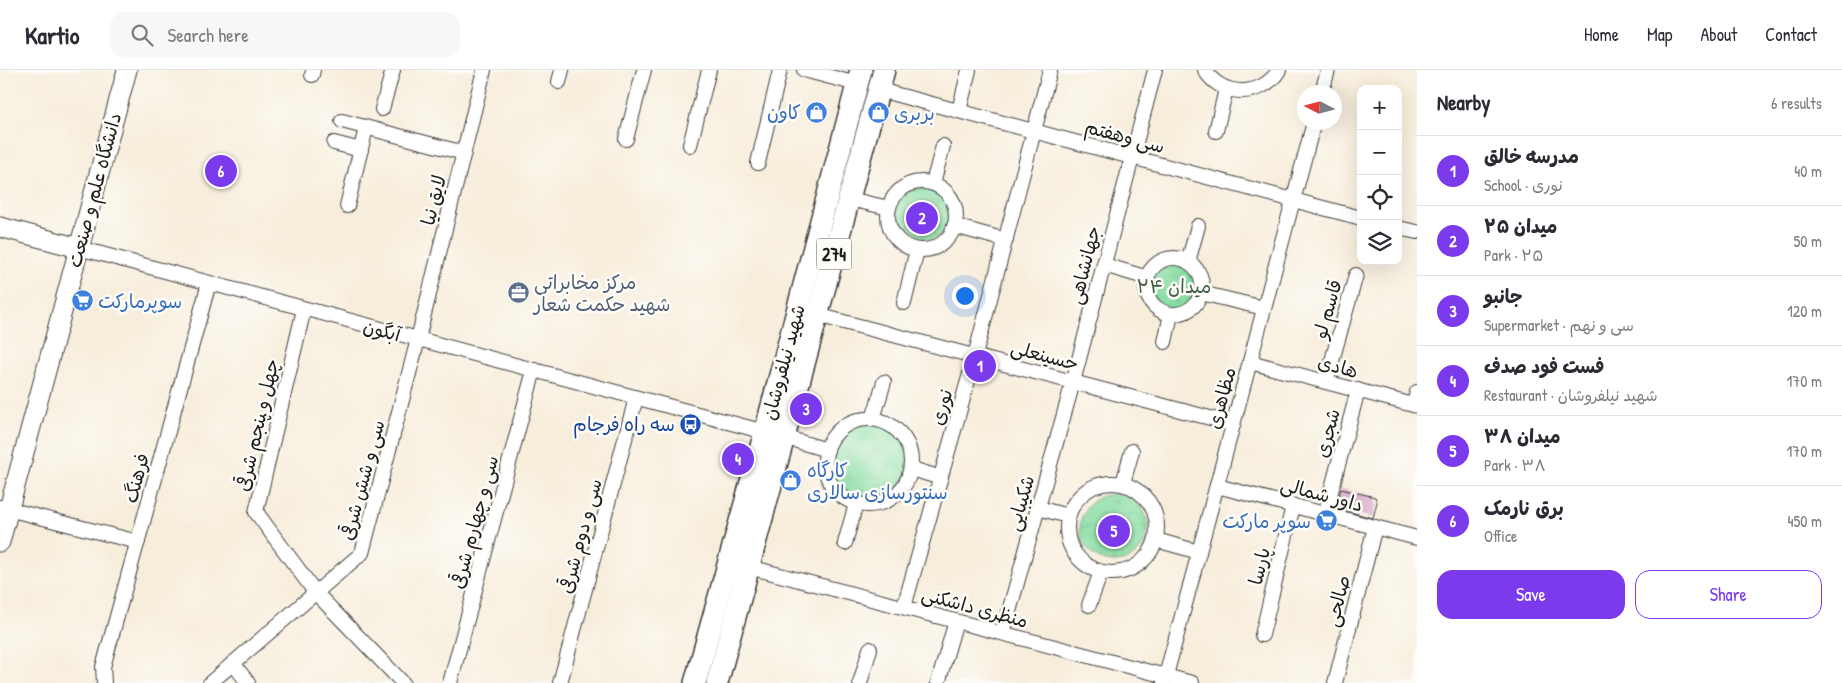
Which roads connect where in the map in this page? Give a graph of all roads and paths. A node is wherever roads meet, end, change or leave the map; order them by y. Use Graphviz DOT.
graph roads {
  1 [pos="127,70"];
  2 [pos="393,70"];
  3 [pos="484,70"];
  4 [pos="644,70"];
  5 [pos="709,70"];
  6 [pos="780,70"];
  7 [pos="804,70"];
  8 [pos="969,70"];
  9 [pos="1050,70"];
  10 [pos="1155,70"];
  11 [pos="1205,70"];
  12 [pos="1278,70"];
  13 [pos="1326,71"];
  14 [pos="859,77"];
  15 [pos="881,80"];
  16 [pos="1323,85"];
  17 [pos="1226,89"];
  18 [pos="382,109"];
  19 [pos="959,111"];
  20 [pos="342,121"];
  21 [pos="366,128"];
  22 [pos="1312,130"];
  23 [pos="1034,131"];
  24 [pos="1216,131"];
  25 [pos="626,139"];
  26 [pos="334,143"];
  27 [pos="690,144"];
  28 [pos="943,146"];
  29 [pos="361,150"];
  30 [pos="464,153"];
  31 [pos="1131,157"];
  32 [pos="758,163"];
  33 [pos="933,183"];
  34 [pos="849,199"];
  35 [pos="1294,200"];
  36 [pos="347,206"];
  37 [pos="889,208"];
  38 [pos="1357,217"];
  39 [pos="87,219"];
  40 [pos="954,226"];
  41 [pos="1198,226"];
  42 [pos="0,227"];
  43 [pos="1402,229"];
  44 [pos="1417,232"];
  45 [pos="46,240"];
  46 [pos="1006,240"];
  47 [pos="79,248"];
  48 [pos="917,250"];
  49 [pos="1188,262"];
  50 [pos="1104,265"];
  51 [pos="1356,275"];
  52 [pos="1148,278"];
  53 [pos="209,283"];
  54 [pos="1201,293"];
  55 [pos="904,303"];
  56 [pos="1264,308"];
  57 [pos="304,309"];
  58 [pos="1172,314"];
  59 [pos="817,315"];
  60 [pos="418,339"];
  61 [pos="1165,342"];
  62 [pos="975,356"];
  63 [pos="1250,362"];
  64 [pos="534,370"];
  65 [pos="884,382"];
  66 [pos="1073,382"];
  67 [pos="1326,382"];
  68 [pos="1358,390"];
  69 [pos="636,398"];
  70 [pos="1416,401"];
  71 [pos="872,419"];
  72 [pos="1233,424"];
  73 [pos="774,435"];
  74 [pos="827,450"];
  75 [pos="1132,451"];
  76 [pos="912,469"];
  77 [pos="941,478"];
  78 [pos="1123,483"];
  79 [pos="1217,486"];
  80 [pos="856,504"];
  81 [pos="1293,506"];
  82 [pos="4,508"];
  83 [pos="1038,508"];
  84 [pos="1325,514"];
  85 [pos="1068,516"];
  86 [pos="1374,528"];
  87 [pos="1417,538"];
  88 [pos="1156,540"];
  89 [pos="0,542"];
  90 [pos="138,542"];
  91 [pos="845,543"];
  92 [pos="1199,552"];
  93 [pos="749,566"];
  94 [pos="1101,572"];
  95 [pos="315,592"];
  96 [pos="1089,605"];
  97 [pos="904,607"];
  98 [pos="956,621"];
  99 [pos="1003,633"];
  100 [pos="1262,636"];
  101 [pos="870,649"];
  102 [pos="233,663"];
  103 [pos="1165,680"];
  104 [pos="104,683"];
  105 [pos="210,683"];
  106 [pos="248,683"];
  107 [pos="403,683"];
  108 [pos="450,683"];
  109 [pos="560,683"];
  110 [pos="695,683"];
  111 [pos="718,683"];
  112 [pos="860,683"];
  113 [pos="938,683"];
  114 [pos="1192,683"];
  115 [pos="1335,683"];
  1 -- 39 [label="main road, دانشگاه علم و صنعت"];
  2 -- 18 [label="street"];
  3 -- 30 [label="street, لایق نیا"];
  4 -- 25 [label="street"];
  5 -- 27 [label="street"];
  6 -- 32 [label="street"];
  7 -- 14 [label="street"];
  8 -- 19 [label="street"];
  9 -- 23 [label="street, نوری"];
  10 -- 31 [label="street"];
  11 -- 17 [label="street"];
  12 -- 17 [label="street"];
  13 -- 16 [label="street"];
  14 -- 15 [label="main road"];
  14 -- 73 [label="main road, شهید نیلفروشان / 274"];
  15 -- 19 [label="street, سی وهفتم"];
  15 -- 34 [label="main road, 274"];
  17 -- 24 [label="street"];
  19 -- 23 [label="street, سی وهفتم"];
  20 -- 21 [label="street"];
  21 -- 29 [label="street"];
  21 -- 30 [label="street"];
  22 -- 35 [label="street, مظاهری"];
  23 -- 31 [label="street, سی وهفتم"];
  23 -- 46 [label="street, نوری"];
  26 -- 29 [label="street"];
  28 -- 33 [label="street"];
  29 -- 36 [label="street"];
  30 -- 60 [label="street, لایق نیا"];
  31 -- 35 [label="street, سی وهفتم"];
  31 -- 50 [label="street, جهانشاهی"];
  33 -- 37 [label="street"];
  33 -- 40 [label="street"];
  34 -- 37 [label="street"];
  34 -- 59 [label="main road, 274"];
  35 -- 38 [label="street, سی وهفتم"];
  35 -- 56 [label="street, مظاهری"];
  37 -- 48 [label="street"];
  39 -- 45 [label="main road"];
  39 -- 47 [label="main road, دانشگاه علم و صنعت"];
  40 -- 46 [label="street"];
  40 -- 48 [label="street"];
  41 -- 49 [label="street"];
  42 -- 45 [label="main road, آبگون"];
  43 -- 44 [label="street"];
  45 -- 47 [label="main road, آبگون"];
  46 -- 62 [label="street, نوری"];
  47 -- 53 [label="street, آبگون"];
  47 -- 82 [label="main road, دانشگاه علم و صنعت"];
  48 -- 55 [label="street"];
  49 -- 52 [label="street"];
  49 -- 54 [label="street"];
  50 -- 52 [label="street"];
  50 -- 66 [label="street, جهانشاهی"];
  51 -- 67 [label="street, قاسم لو"];
  52 -- 58 [label="street"];
  53 -- 57 [label="street, آبگون"];
  53 -- 90 [label="street, فرهنگ"];
  54 -- 56 [label="street"];
  54 -- 58 [label="street"];
  56 -- 63 [label="street, مظاهری"];
  57 -- 60 [label="street, آبگون"];
  57 -- 95 [label="street, چهل و ‍پنجم شرقی"];
  58 -- 61 [label="street"];
  59 -- 62 [label="street, حسینعلی"];
  59 -- 73 [label="main road, 274"];
  60 -- 64 [label="street, آبگون"];
  60 -- 95 [label="street, سی و شش شرقی"];
  62 -- 66 [label="street, حسینعلی"];
  62 -- 77 [label="street, نوری"];
  63 -- 67 [label="street, هادی"];
  63 -- 72 [label="street, مظاهری"];
  64 -- 69 [label="street, آبگون"];
  64 -- 108 [label="street, سی و چهارم شرقی"];
  65 -- 71 [label="street"];
  66 -- 72 [label="street, حسینعلی"];
  66 -- 83 [label="street, شکیبایی"];
  67 -- 68 [label="street, هادی"];
  68 -- 70 [label="street, هادی"];
  68 -- 84 [label="street, شجری"];
  69 -- 73 [label="street, آبگون"];
  69 -- 109 [label="street, سی و دوم شرقی"];
  71 -- 74 [label="street"];
  71 -- 76 [label="street"];
  72 -- 79 [label="street, مظاهری"];
  73 -- 74 [label="street, آبگون"];
  73 -- 93 [label="main road, شهید نیلفروشان / 274"];
  73 -- 110 [label="main road, شهید نیلفروشان / 274"];
  74 -- 80 [label="street"];
  75 -- 78 [label="street"];
  76 -- 77 [label="street"];
  76 -- 80 [label="street"];
  77 -- 97 [label="street, نوری"];
  78 -- 85 [label="street"];
  78 -- 88 [label="street"];
  79 -- 81 [label="street, داور شمالی"];
  79 -- 92 [label="street, مظاهری"];
  80 -- 91 [label="street"];
  81 -- 84 [label="street, داور شمالی"];
  81 -- 100 [label="street, پارسا"];
  82 -- 89 [label="main road, دانشگاه علم و صنعت"];
  82 -- 90 [label="street"];
  83 -- 85 [label="street"];
  83 -- 99 [label="street, شکیبایی"];
  84 -- 86 [label="street, داور شمالی"];
  85 -- 94 [label="street"];
  86 -- 87 [label="street, داور شمالی"];
  86 -- 115 [label="street, صالحی"];
  88 -- 92 [label="street"];
  88 -- 94 [label="street"];
  90 -- 104 [label="street, فرهنگ"];
  92 -- 103 [label="street, مظاهری"];
  93 -- 97 [label="street, منظری داشکنی"];
  93 -- 111 [label="main road, شهید نیلفروشان / 274"];
  94 -- 96 [label="street"];
  95 -- 102 [label="street, سی و شش شرقی"];
  95 -- 107 [label="street, چهل و ‍پنجم شرقی"];
  97 -- 98 [label="street, منظری داشکنی"];
  98 -- 99 [label="street, منظری داشکنی"];
  98 -- 113 [label="street"];
  99 -- 103 [label="street, منظری داشکنی"];
  101 -- 112 [label="street"];
  102 -- 105 [label="street, سی و شش شرقی"];
  102 -- 106 [label="street"];
  103 -- 114 [label="street, منظری داشکنی"];
}
